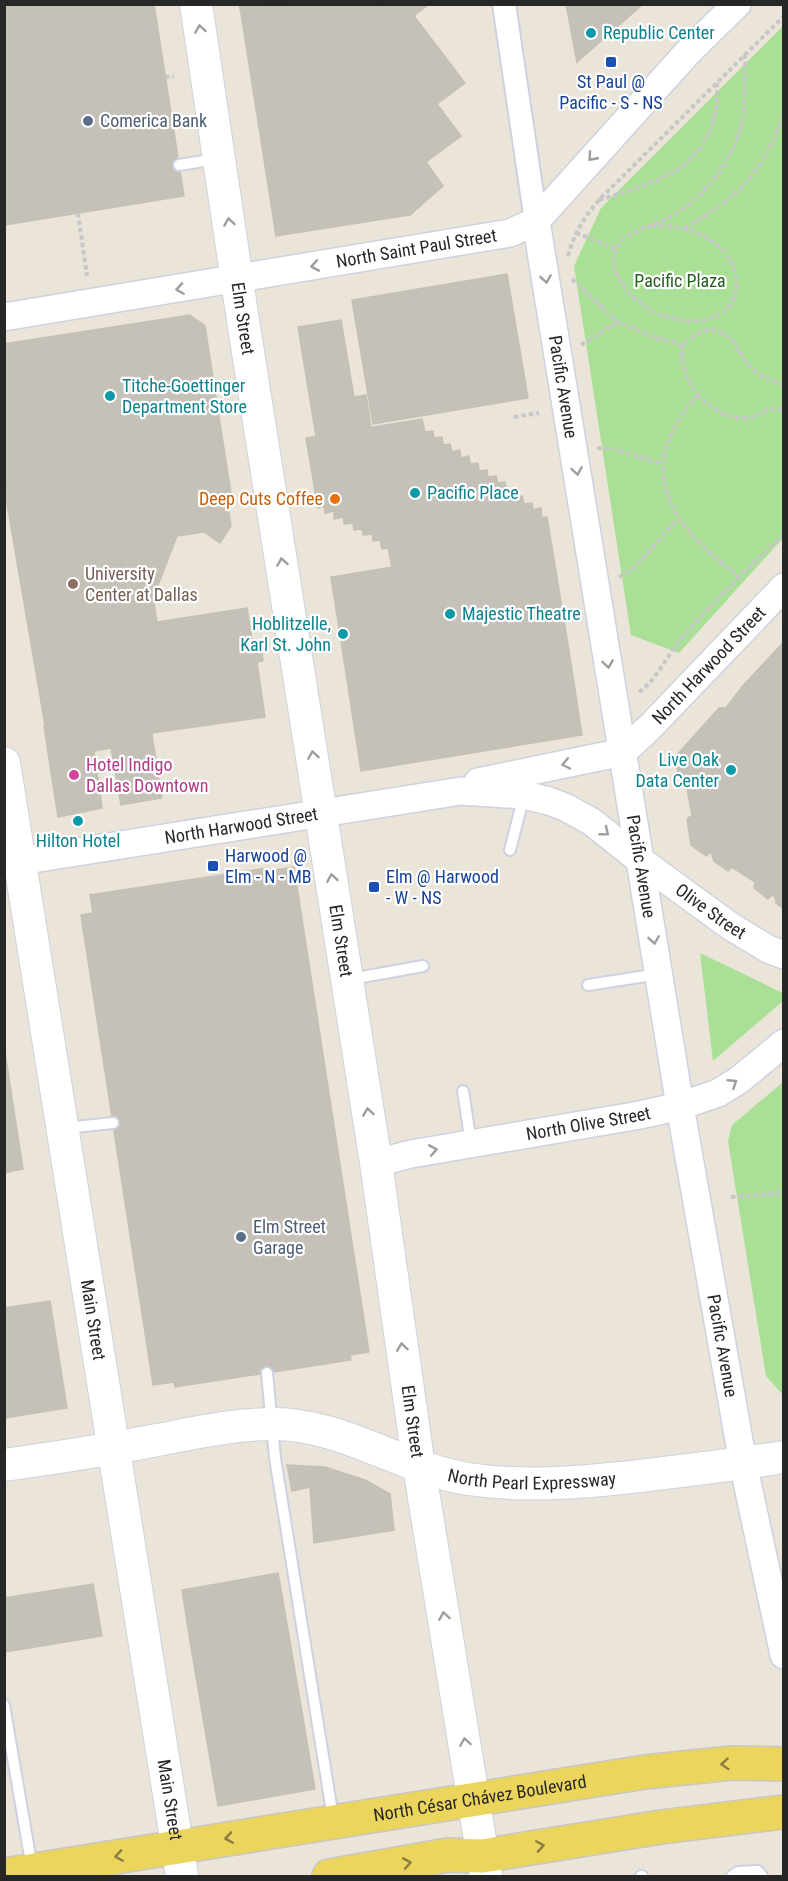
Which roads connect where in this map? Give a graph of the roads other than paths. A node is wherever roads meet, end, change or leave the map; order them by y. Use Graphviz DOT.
graph roads {
  1 [pos="196,4"];
  2 [pos="504,4"];
  3 [pos="737,4"];
  4 [pos="219,158"];
  5 [pos="179,165"];
  6 [pos="536,221"];
  7 [pos="238,280"];
  8 [pos="4,317"];
  9 [pos="783,587"];
  10 [pos="623,752"];
  11 [pos="4,763"];
  12 [pos="461,790"];
  13 [pos="524,795"];
  14 [pos="322,813"];
  15 [pos="510,850"];
  16 [pos="641,861"];
  17 [pos="12,862"];
  18 [pos="783,955"];
  19 [pos="423,966"];
  20 [pos="659,974"];
  21 [pos="347,980"];
  22 [pos="588,985"];
  23 [pos="783,1043"];
  24 [pos="463,1091"];
  25 [pos="680,1106"];
  26 [pos="113,1123"];
  27 [pos="63,1129"];
  28 [pos="471,1143"];
  29 [pos="376,1163"];
  30 [pos="267,1373"];
  31 [pos="272,1424"];
  32 [pos="115,1448"];
  33 [pos="783,1457"];
  34 [pos="743,1463"];
  35 [pos="4,1465"];
  36 [pos="419,1467"];
  37 [pos="783,1655"];
  38 [pos="4,1705"];
  39 [pos="783,1764"];
  40 [pos="474,1799"];
  41 [pos="783,1812"];
  42 [pos="334,1822"];
  43 [pos="180,1862"];
  44 [pos="484,1866"];
  45 [pos="19,1872"];
  46 [pos="328,1876"];
  47 [pos="732,1876"];
  48 [pos="762,1876"];
  4 -- 1 [label="main road, Elm Street, one-way"];
  2 -- 6 [label="street, Pacific Avenue"];
  3 -- 6 [label="street, North Saint Paul Street, one-way"];
  4 -- 5 [label="lane"];
  7 -- 4 [label="main road, Elm Street, one-way"];
  6 -- 7 [label="street, North Saint Paul Street, one-way"];
  6 -- 10 [label="street, Pacific Avenue, one-way"];
  7 -- 8 [label="street, North Saint Paul Street, one-way"];
  14 -- 7 [label="main road, Elm Street, one-way"];
  9 -- 10 [label="street, North Harwood Street"];
  10 -- 12 [label="street, North Harwood Street, one-way"];
  10 -- 16 [label="street, Pacific Avenue"];
  11 -- 17 [label="main road, Main Street"];
  12 -- 13 [label="street, North Harwood Street"];
  12 -- 14 [label="street, North Harwood Street"];
  13 -- 15 [label="lane"];
  13 -- 16 [label="street, North Harwood Street, one-way"];
  14 -- 17 [label="street, North Harwood Street"];
  21 -- 14 [label="main road, Elm Street, one-way"];
  16 -- 18 [label="street, Olive Street"];
  16 -- 20 [label="street, Pacific Avenue, one-way"];
  17 -- 27 [label="main road, Main Street"];
  19 -- 21 [label="lane"];
  20 -- 22 [label="lane"];
  20 -- 25 [label="street, Pacific Avenue"];
  29 -- 21 [label="main road, Elm Street, one-way"];
  25 -- 23 [label="street, North Olive Street, one-way"];
  24 -- 28 [label="lane"];
  25 -- 28 [label="street, North Olive Street"];
  25 -- 34 [label="street, Pacific Avenue"];
  26 -- 27 [label="lane"];
  27 -- 32 [label="main road, Main Street"];
  29 -- 28 [label="street, North Olive Street, one-way"];
  36 -- 29 [label="main road, Elm Street, one-way"];
  30 -- 31 [label="lane"];
  31 -- 32 [label="main road, North Pearl Expressway"];
  31 -- 36 [label="main road, North Pearl Expressway"];
  31 -- 42 [label="lane"];
  32 -- 35 [label="main road, North Pearl Expressway"];
  32 -- 43 [label="main road, Main Street"];
  33 -- 34 [label="main road, North Pearl Expressway"];
  34 -- 36 [label="main road, North Pearl Expressway"];
  34 -- 37 [label="street, Pacific Avenue"];
  40 -- 36 [label="main road, Elm Street, one-way"];
  38 -- 45 [label="lane"];
  39 -- 40 [label="main road, North César Chávez Boulevard, one-way"];
  40 -- 42 [label="main road, North César Chávez Boulevard"];
  40 -- 44 [label="main road, Elm Street"];
  44 -- 41 [label="main road, one-way"];
  42 -- 43 [label="main road, North César Chávez Boulevard, one-way"];
  43 -- 45 [label="main road, North César Chávez Boulevard, one-way"];
  46 -- 44 [label="main road, one-way"];
  47 -- 48 [label="lane"];
}
